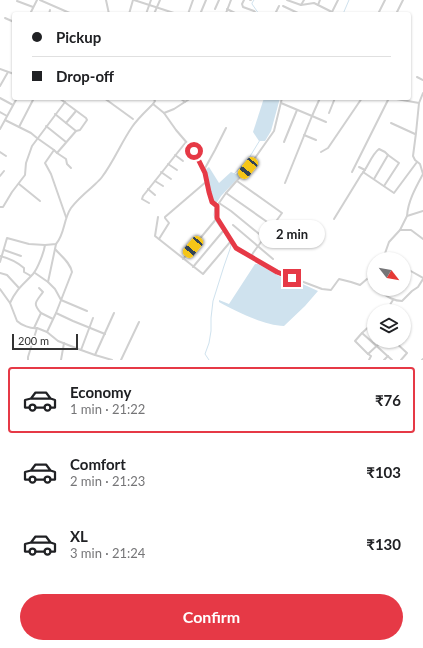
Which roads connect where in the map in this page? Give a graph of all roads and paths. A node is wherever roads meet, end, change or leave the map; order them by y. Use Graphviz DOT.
graph roads {
  1 [pos="38,0"];
  2 [pos="106,0"];
  3 [pos="133,0"];
  4 [pos="151,0"];
  5 [pos="160,0"];
  6 [pos="192,0"];
  7 [pos="206,0"];
  8 [pos="219,0"];
  9 [pos="231,0"];
  10 [pos="244,0"];
  11 [pos="287,0"];
  12 [pos="304,0"];
  13 [pos="320,0"];
  14 [pos="338,0"];
  15 [pos="385,0"];
  16 [pos="403,0"];
  17 [pos="17,1"];
  18 [pos="149,5"];
  19 [pos="301,5"];
  20 [pos="318,5"];
  21 [pos="279,6"];
  22 [pos="283,6"];
  23 [pos="33,7"];
  24 [pos="157,7"];
  25 [pos="215,9"];
  26 [pos="227,9"];
  27 [pos="31,12"];
  28 [pos="67,12"];
  29 [pos="109,12"];
  30 [pos="130,12"];
  31 [pos="147,12"];
  32 [pos="155,12"];
  33 [pos="171,12"];
  34 [pos="189,12"];
  35 [pos="201,12"];
  36 [pos="226,12"];
  37 [pos="233,12"];
  38 [pos="255,12"];
  39 [pos="276,12"];
  40 [pos="296,12"];
  41 [pos="330,12"];
  42 [pos="332,12"];
  43 [pos="379,12"];
  44 [pos="397,12"];
  45 [pos="5,18"];
  46 [pos="12,21"];
  47 [pos="0,69"];
  48 [pos="8,72"];
  49 [pos="12,73"];
  50 [pos="416,77"];
  51 [pos="423,80"];
  52 [pos="1,82"];
  53 [pos="0,86"];
  54 [pos="423,93"];
  55 [pos="0,98"];
  56 [pos="16,100"];
  57 [pos="33,100"];
  58 [pos="62,100"];
  59 [pos="107,100"];
  60 [pos="154,100"];
  61 [pos="182,100"];
  62 [pos="188,100"];
  63 [pos="282,100"];
  64 [pos="319,100"];
  65 [pos="334,100"];
  66 [pos="361,100"];
  67 [pos="389,100"];
  68 [pos="402,100"];
  69 [pos="65,102"];
  70 [pos="185,102"];
  71 [pos="281,103"];
  72 [pos="419,103"];
  73 [pos="153,104"];
  74 [pos="13,105"];
  75 [pos="297,110"];
  76 [pos="76,111"];
  77 [pos="0,112"];
  78 [pos="164,113"];
  79 [pos="329,113"];
  80 [pos="55,114"];
  81 [pos="7,116"];
  82 [pos="312,116"];
  83 [pos="133,119"];
  84 [pos="5,120"];
  85 [pos="326,122"];
  86 [pos="66,123"];
  87 [pos="391,123"];
  88 [pos="46,126"];
  89 [pos="19,127"];
  90 [pos="226,128"];
  91 [pos="0,129"];
  92 [pos="76,131"];
  93 [pos="416,134"];
  94 [pos="304,135"];
  95 [pos="37,138"];
  96 [pos="316,140"];
  97 [pos="66,142"];
  98 [pos="186,142"];
  99 [pos="284,142"];
  100 [pos="54,150"];
  101 [pos="0,152"];
  102 [pos="321,152"];
  103 [pos="58,153"];
  104 [pos="175,155"];
  105 [pos="388,155"];
  106 [pos="6,156"];
  107 [pos="183,161"];
  108 [pos="417,162"];
  109 [pos="168,164"];
  110 [pos="359,167"];
  111 [pos="71,168"];
  112 [pos="177,170"];
  113 [pos="204,170"];
  114 [pos="422,170"];
  115 [pos="4,171"];
  116 [pos="161,172"];
  117 [pos="352,172"];
  118 [pos="364,172"];
  119 [pos="423,174"];
  120 [pos="0,176"];
  121 [pos="171,179"];
  122 [pos="374,179"];
  123 [pos="155,181"];
  124 [pos="237,181"];
  125 [pos="207,182"];
  126 [pos="285,183"];
  127 [pos="19,184"];
  128 [pos="163,186"];
  129 [pos="384,186"];
  130 [pos="148,189"];
  131 [pos="226,193"];
  132 [pos="155,195"];
  133 [pos="40,201"];
  134 [pos="149,203"];
  135 [pos="219,203"];
  136 [pos="216,205"];
  137 [pos="0,207"];
  138 [pos="423,211"];
  139 [pos="407,216"];
  140 [pos="66,217"];
  141 [pos="158,217"];
  142 [pos="216,219"];
  143 [pos="334,219"];
  144 [pos="233,226"];
  145 [pos="273,226"];
  146 [pos="400,230"];
  147 [pos="224,231"];
  148 [pos="423,232"];
  149 [pos="420,236"];
  150 [pos="264,238"];
  151 [pos="159,239"];
  152 [pos="423,239"];
  153 [pos="230,242"];
  154 [pos="56,244"];
  155 [pos="45,245"];
  156 [pos="258,246"];
  157 [pos="55,249"];
  158 [pos="4,250"];
  159 [pos="385,252"];
  160 [pos="1,256"];
  161 [pos="21,256"];
  162 [pos="251,257"];
  163 [pos="183,259"];
  164 [pos="273,259"];
  165 [pos="0,262"];
  166 [pos="194,267"];
  167 [pos="0,272"];
  168 [pos="34,272"];
  169 [pos="411,272"];
  170 [pos="31,276"];
  171 [pos="423,278"];
  172 [pos="367,279"];
  173 [pos="48,282"];
  174 [pos="19,288"];
  175 [pos="39,288"];
  176 [pos="0,289"];
  177 [pos="387,296"];
  178 [pos="61,300"];
  179 [pos="394,300"];
  180 [pos="10,303"];
  181 [pos="391,304"];
  182 [pos="86,311"];
  183 [pos="41,313"];
  184 [pos="56,313"];
  185 [pos="114,313"];
  186 [pos="93,318"];
  187 [pos="53,319"];
  188 [pos="140,322"];
  189 [pos="90,327"];
  190 [pos="35,328"];
  191 [pos="367,328"];
  192 [pos="46,332"];
  193 [pos="362,333"];
  194 [pos="105,334"];
  195 [pos="367,337"];
  196 [pos="64,343"];
  197 [pos="375,348"];
  198 [pos="379,348"];
  199 [pos="402,348"];
  200 [pos="82,350"];
  201 [pos="368,354"];
  202 [pos="95,355"];
  203 [pos="388,356"];
  204 [pos="28,360"];
  205 [pos="61,360"];
  206 [pos="112,360"];
  207 [pos="121,360"];
  208 [pos="369,360"];
  209 [pos="384,360"];
  210 [pos="392,360"];
  211 [pos="401,360"];
  1 -- 23 [label="street"];
  1 -- 28 [label="street"];
  2 -- 29 [label="street"];
  3 -- 18 [label="street"];
  3 -- 30 [label="street"];
  4 -- 18 [label="street"];
  5 -- 24 [label="street"];
  6 -- 34 [label="street"];
  7 -- 35 [label="street"];
  8 -- 25 [label="street"];
  9 -- 26 [label="street"];
  10 -- 38 [label="street"];
  11 -- 19 [label="street"];
  12 -- 19 [label="street"];
  13 -- 20 [label="street"];
  14 -- 42 [label="street"];
  15 -- 43 [label="street"];
  16 -- 44 [label="street"];
  17 -- 23 [label="street"];
  18 -- 24 [label="street"];
  18 -- 31 [label="street"];
  19 -- 20 [label="street"];
  20 -- 41 [label="street"];
  21 -- 39 [label="street"];
  22 -- 40 [label="street"];
  23 -- 27 [label="street"];
  24 -- 32 [label="street"];
  24 -- 33 [label="street"];
  26 -- 36 [label="street"];
  26 -- 37 [label="street"];
  45 -- 46 [label="street"];
  47 -- 48 [label="street"];
  48 -- 49 [label="street"];
  48 -- 52 [label="street"];
  50 -- 51 [label="street"];
  52 -- 53 [label="street"];
  54 -- 72 [label="street"];
  55 -- 74 [label="street"];
  56 -- 74 [label="street"];
  57 -- 89 [label="street"];
  58 -- 69 [label="street"];
  59 -- 83 [label="street"];
  60 -- 73 [label="street"];
  61 -- 70 [label="street"];
  62 -- 70 [label="street"];
  63 -- 71 [label="street"];
  64 -- 82 [label="street"];
  65 -- 79 [label="street"];
  66 -- 102 [label="street"];
  67 -- 117 [label="street"];
  68 -- 72 [label="street"];
  69 -- 76 [label="street"];
  69 -- 80 [label="street"];
  70 -- 78 [label="street"];
  71 -- 75 [label="street"];
  71 -- 124 [label="street"];
  72 -- 93 [label="street"];
  73 -- 78 [label="street"];
  73 -- 140 [label="street"];
  74 -- 81 [label="street"];
  75 -- 82 [label="street"];
  75 -- 99 [label="street"];
  76 -- 86 [label="street"];
  76 -- 92 [label="street"];
  77 -- 81 [label="street"];
  78 -- 98 [label="street"];
  80 -- 86 [label="street"];
  80 -- 88 [label="street"];
  81 -- 84 [label="street"];
  82 -- 85 [label="street"];
  82 -- 94 [label="street"];
  84 -- 89 [label="street"];
  84 -- 91 [label="street"];
  86 -- 92 [label="street"];
  87 -- 93 [label="street"];
  88 -- 95 [label="street"];
  88 -- 97 [label="street"];
  89 -- 95 [label="street"];
  90 -- 113 [label="street"];
  92 -- 97 [label="street"];
  93 -- 108 [label="street"];
  94 -- 96 [label="street"];
  94 -- 126 [label="street"];
  95 -- 100 [label="street"];
  95 -- 127 [label="street"];
  97 -- 103 [label="street"];
  98 -- 104 [label="street"];
  98 -- 113 [label="street"];
  100 -- 103 [label="street"];
  100 -- 140 [label="street"];
  101 -- 106 [label="street"];
  103 -- 111 [label="street"];
  104 -- 107 [label="street"];
  104 -- 109 [label="street"];
  105 -- 118 [label="street"];
  105 -- 122 [label="street"];
  105 -- 129 [label="street"];
  108 -- 114 [label="street"];
  108 -- 129 [label="street"];
  109 -- 112 [label="street"];
  109 -- 116 [label="street"];
  110 -- 118 [label="street"];
  113 -- 125 [label="street"];
  114 -- 119 [label="street"];
  115 -- 120 [label="street"];
  116 -- 121 [label="street"];
  116 -- 123 [label="street"];
  118 -- 122 [label="street"];
  118 -- 143 [label="street"];
  119 -- 139 [label="street"];
  122 -- 129 [label="street"];
  123 -- 128 [label="street"];
  123 -- 130 [label="street"];
  124 -- 131 [label="street"];
  124 -- 145 [label="street"];
  125 -- 136 [label="street"];
  125 -- 151 [label="street"];
  127 -- 133 [label="street"];
  127 -- 137 [label="street"];
  130 -- 132 [label="street"];
  130 -- 134 [label="street"];
  131 -- 135 [label="street"];
  131 -- 145 [label="street"];
  135 -- 136 [label="street"];
  135 -- 150 [label="street"];
  136 -- 142 [label="street"];
  138 -- 139 [label="street"];
  139 -- 146 [label="street"];
  140 -- 154 [label="street"];
  141 -- 151 [label="street"];
  142 -- 147 [label="street"];
  142 -- 163 [label="street"];
  144 -- 156 [label="street"];
  145 -- 150 [label="street"];
  146 -- 149 [label="street"];
  146 -- 159 [label="street"];
  147 -- 153 [label="street"];
  147 -- 166 [label="street"];
  148 -- 149 [label="street"];
  149 -- 152 [label="street"];
  150 -- 156 [label="street"];
  151 -- 163 [label="street"];
  153 -- 162 [label="street"];
  153 -- 166 [label="street"];
  154 -- 155 [label="street"];
  154 -- 157 [label="street"];
  155 -- 158 [label="street"];
  155 -- 168 [label="street"];
  156 -- 162 [label="street"];
  156 -- 164 [label="street"];
  157 -- 173 [label="street"];
  157 -- 178 [label="street"];
  158 -- 160 [label="street"];
  158 -- 161 [label="street"];
  160 -- 165 [label="street"];
  160 -- 170 [label="street"];
  162 -- 172 [label="street"];
  163 -- 166 [label="street"];
  167 -- 174 [label="street"];
  168 -- 170 [label="street"];
  168 -- 173 [label="street"];
  169 -- 171 [label="street"];
  170 -- 174 [label="street"];
  171 -- 179 [label="street"];
  173 -- 178 [label="street"];
  174 -- 180 [label="street"];
  175 -- 183 [label="street"];
  176 -- 180 [label="street"];
  177 -- 179 [label="street"];
  178 -- 182 [label="street"];
  178 -- 184 [label="street"];
  179 -- 181 [label="street"];
  180 -- 190 [label="street"];
  183 -- 187 [label="street"];
  183 -- 190 [label="street"];
  184 -- 187 [label="street"];
  184 -- 189 [label="street"];
  185 -- 194 [label="street"];
  186 -- 189 [label="street"];
  187 -- 192 [label="street"];
  188 -- 207 [label="street"];
  189 -- 194 [label="street"];
  189 -- 200 [label="street"];
  190 -- 192 [label="street"];
  190 -- 204 [label="street"];
  191 -- 193 [label="street"];
  192 -- 196 [label="street"];
  193 -- 195 [label="street"];
  193 -- 201 [label="street"];
  194 -- 202 [label="street"];
  196 -- 200 [label="street"];
  196 -- 205 [label="street"];
  197 -- 201 [label="street"];
  198 -- 203 [label="street"];
  199 -- 211 [label="street"];
  200 -- 202 [label="street"];
  201 -- 208 [label="street"];
  202 -- 206 [label="street"];
  203 -- 209 [label="street"];
  203 -- 210 [label="street"];
}
